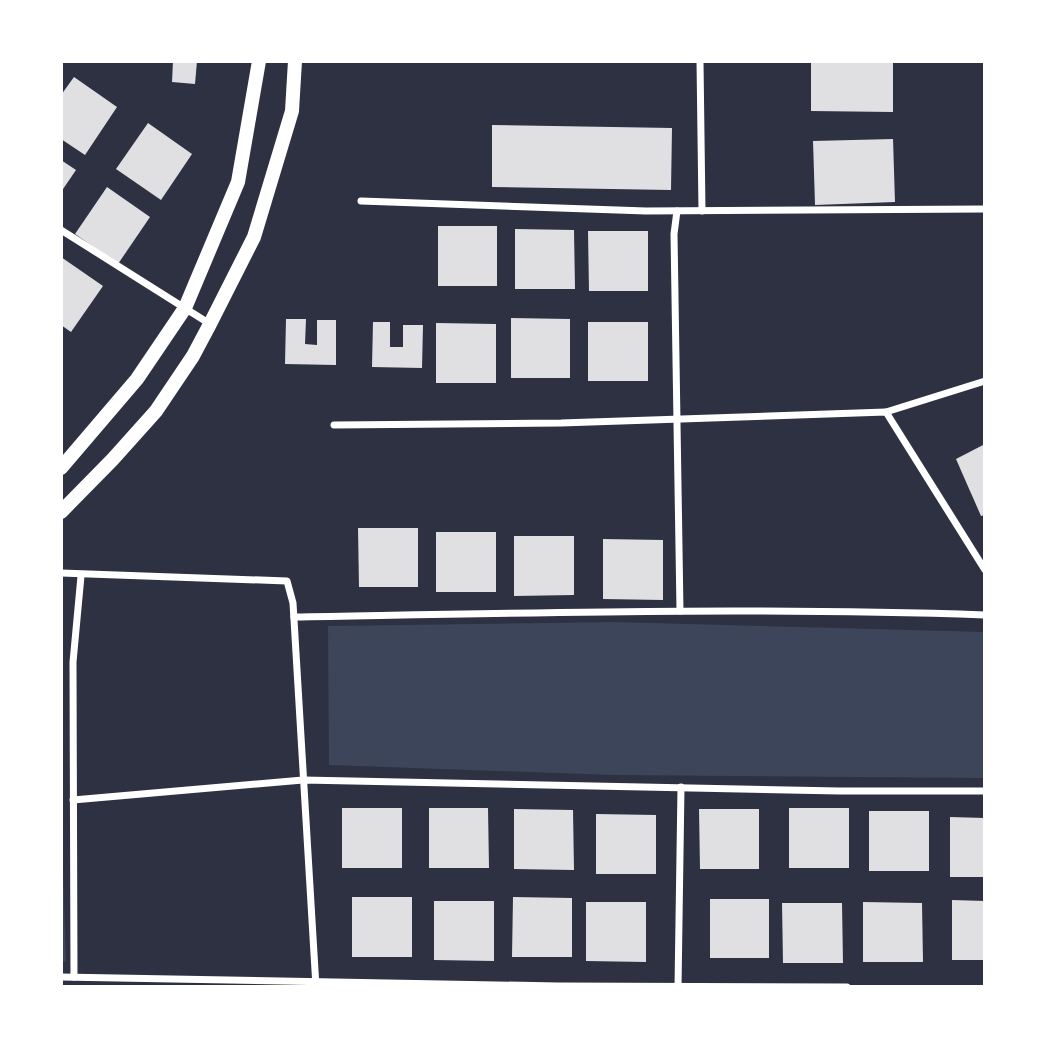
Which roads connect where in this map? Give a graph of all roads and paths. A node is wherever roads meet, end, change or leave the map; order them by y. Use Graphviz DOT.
graph roads {
  1 [pos="259,61"];
  2 [pos="295,61"];
  3 [pos="700,61"];
  4 [pos="362,201"];
  5 [pos="985,209"];
  6 [pos="677,211"];
  7 [pos="702,211"];
  8 [pos="61,230"];
  9 [pos="185,308"];
  10 [pos="210,324"];
  11 [pos="985,381"];
  12 [pos="886,412"];
  13 [pos="677,419"];
  14 [pos="334,425"];
  15 [pos="61,468"];
  16 [pos="61,512"];
  17 [pos="985,570"];
  18 [pos="61,573"];
  19 [pos="81,576"];
  20 [pos="680,611"];
  21 [pos="985,615"];
  22 [pos="294,617"];
  23 [pos="303,780"];
  24 [pos="681,787"];
  25 [pos="985,791"];
  26 [pos="73,800"];
  27 [pos="61,977"];
  28 [pos="74,977"];
  29 [pos="160,983"];
  30 [pos="316,984"];
  31 [pos="678,986"];
  32 [pos="847,987"];
  1 -- 9 [label="main road"];
  2 -- 10 [label="main road"];
  3 -- 7 [label="street"];
  4 -- 6 [label="street"];
  5 -- 7 [label="street"];
  6 -- 7 [label="street"];
  6 -- 13 [label="street"];
  8 -- 9 [label="street"];
  9 -- 10 [label="street"];
  9 -- 15 [label="main road"];
  10 -- 16 [label="main road"];
  11 -- 12 [label="street"];
  12 -- 13 [label="street"];
  12 -- 17 [label="street"];
  13 -- 14 [label="street"];
  13 -- 20 [label="street"];
  18 -- 19 [label="street"];
  19 -- 22 [label="street"];
  19 -- 26 [label="street"];
  20 -- 21 [label="street"];
  20 -- 22 [label="street"];
  22 -- 23 [label="street"];
  23 -- 24 [label="street"];
  23 -- 26 [label="street"];
  23 -- 30 [label="street"];
  24 -- 25 [label="street"];
  24 -- 31 [label="street"];
  26 -- 28 [label="street"];
  27 -- 28 [label="street"];
  28 -- 29 [label="street"];
  29 -- 30 [label="street"];
  30 -- 31 [label="street"];
  31 -- 32 [label="street"];
}
